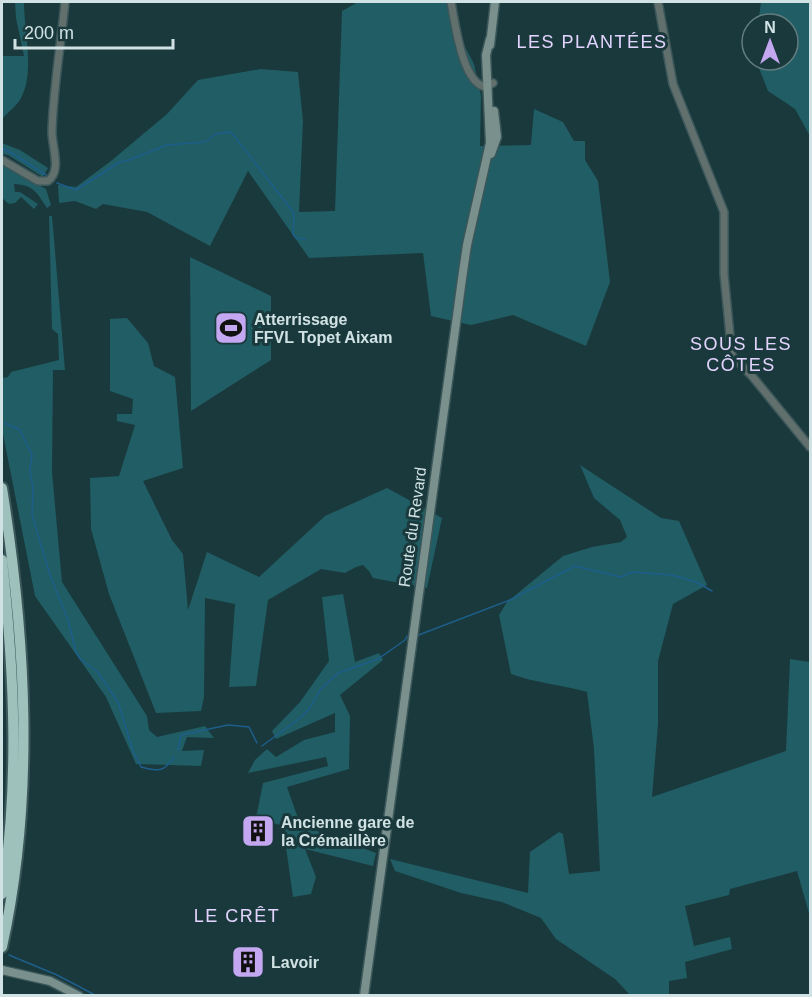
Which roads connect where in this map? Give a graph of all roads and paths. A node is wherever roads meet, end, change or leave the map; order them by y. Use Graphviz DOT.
graph roads {
  1 [pos="65,2"];
  2 [pos="451,2"];
  3 [pos="495,2"];
  4 [pos="658,2"];
  5 [pos="489,83"];
  6 [pos="2,160"];
  7 [pos="810,447"];
  8 [pos="2,488"];
  9 [pos="2,560"];
  10 [pos="2,894"];
  11 [pos="2,947"];
  12 [pos="5,970"];
  13 [pos="70,996"];
  14 [pos="79,996"];
  15 [pos="363,996"];
  1 -- 6 [label="street"];
  2 -- 5 [label="street"];
  3 -- 5 [label="main road, Route du Revard"];
  4 -- 7 [label="street"];
  5 -- 15 [label="main road, Route du Revard"];
  8 -- 11 [label="highway"];
  9 -- 10 [label="highway"];
  12 -- 13 [label="main road"];
  12 -- 14 [label="main road"];
}
